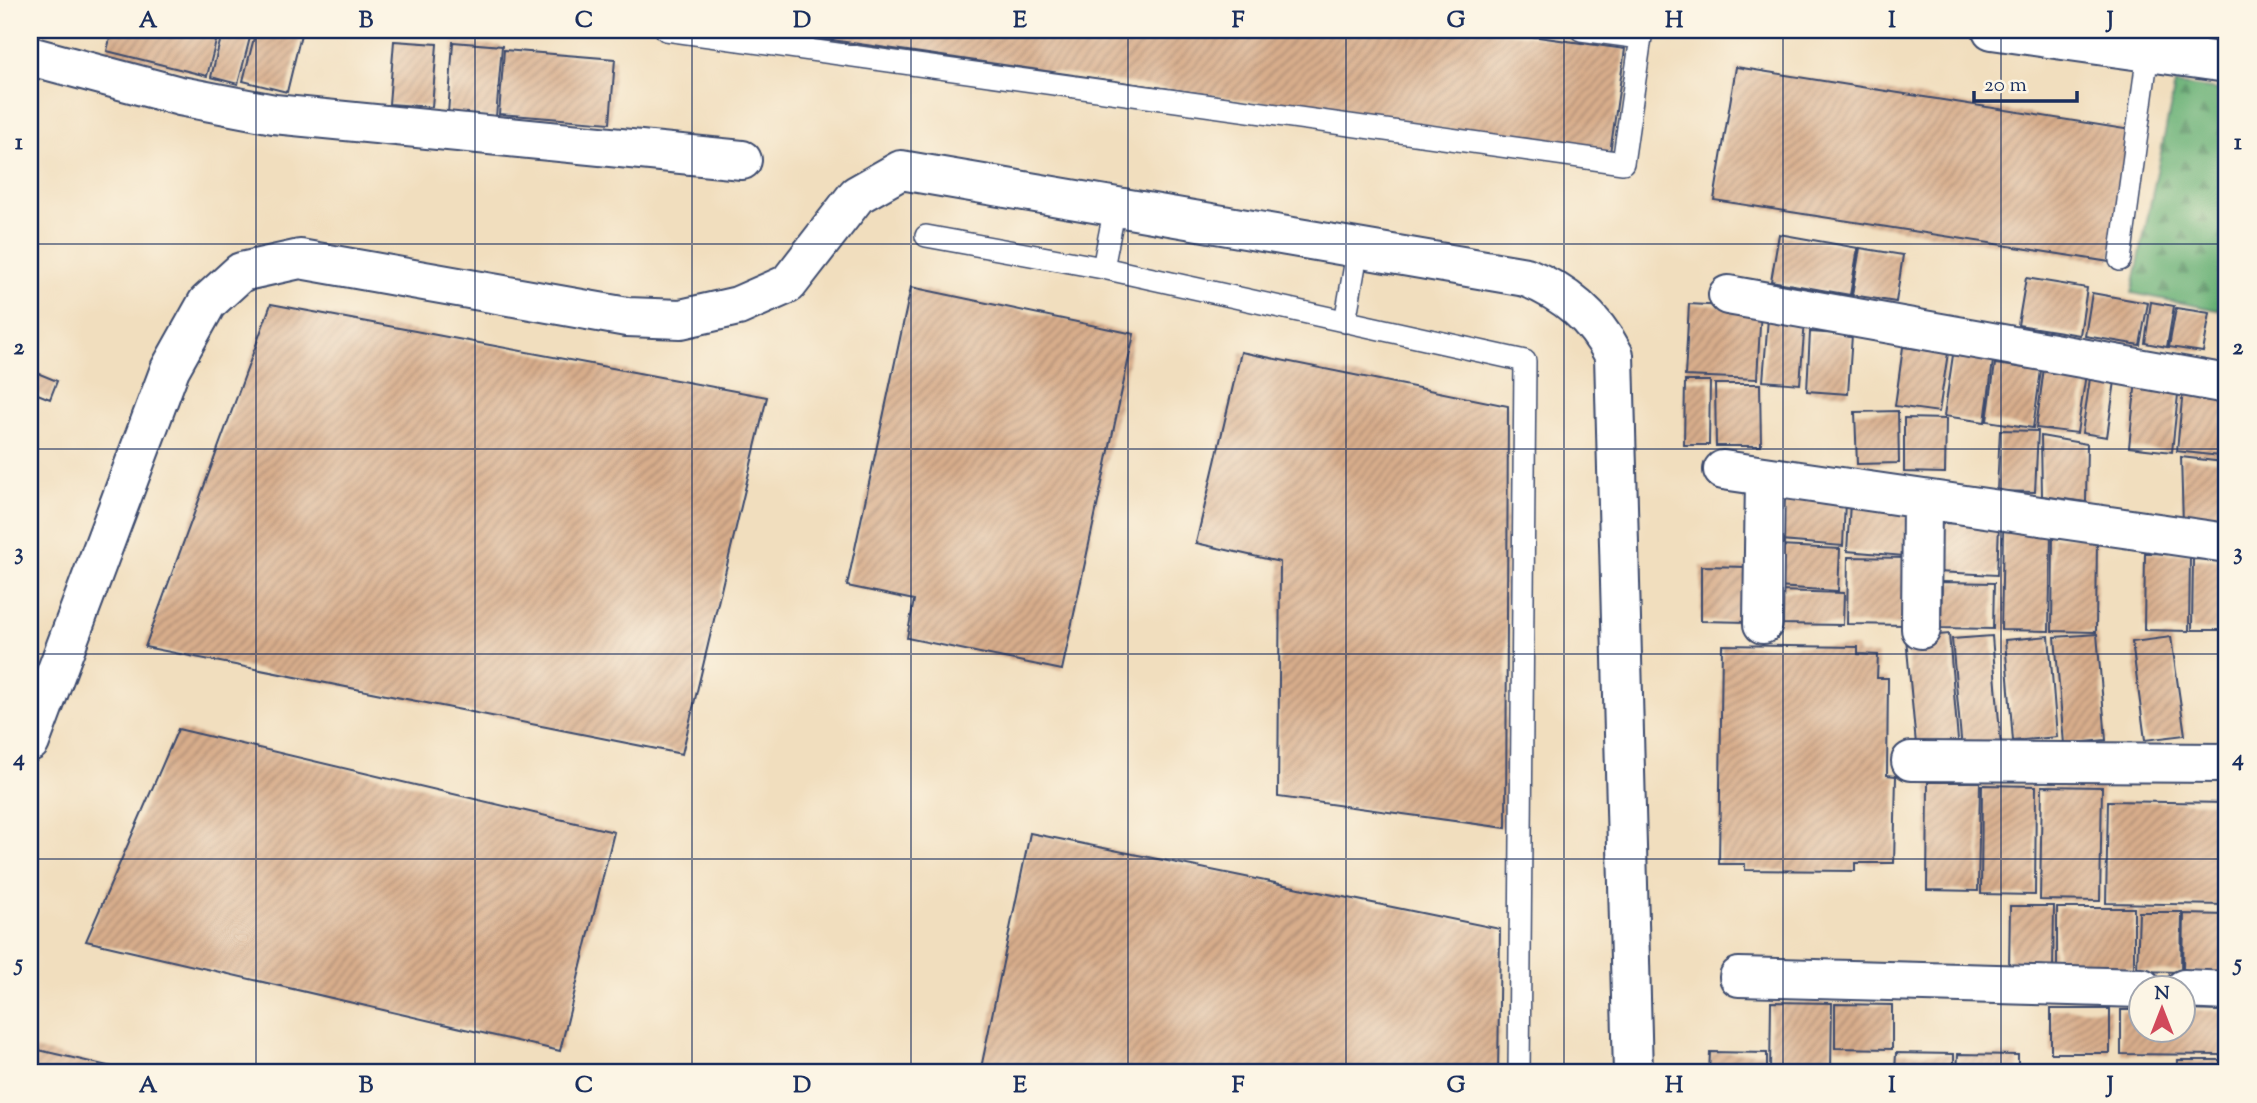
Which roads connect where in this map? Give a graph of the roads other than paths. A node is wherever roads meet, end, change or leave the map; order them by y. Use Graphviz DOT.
graph roads {
  1 [pos="666,30"];
  2 [pos="1581,30"];
  3 [pos="1992,30"];
  4 [pos="1641,34"];
  5 [pos="2227,37"];
  6 [pos="2162,41"];
  7 [pos="30,56"];
  8 [pos="2227,63"];
  9 [pos="742,160"];
  10 [pos="1115,206"];
  11 [pos="926,236"];
  12 [pos="1358,248"];
  13 [pos="2120,260"];
  14 [pos="1104,268"];
  15 [pos="1728,295"];
  16 [pos="1345,322"];
  17 [pos="2227,384"];
  18 [pos="1723,470"];
  19 [pos="1765,477"];
  20 [pos="1922,499"];
  21 [pos="2227,543"];
  22 [pos="1763,624"];
  23 [pos="1921,629"];
  24 [pos="30,742"];
  25 [pos="1911,761"];
  26 [pos="2227,763"];
  27 [pos="1739,977"];
  28 [pos="2128,988"];
  29 [pos="2198,990"];
  30 [pos="2227,991"];
  31 [pos="1519,1073"];
  32 [pos="1633,1073"];
  1 -- 4 [label="lane"];
  2 -- 4 [label="lane"];
  3 -- 6 [label="street"];
  5 -- 6 [label="street"];
  6 -- 8 [label="street"];
  6 -- 13 [label="lane"];
  7 -- 9 [label="street"];
  10 -- 12 [label="street"];
  10 -- 14 [label="lane"];
  10 -- 24 [label="street"];
  11 -- 14 [label="lane"];
  12 -- 16 [label="lane"];
  12 -- 32 [label="street"];
  14 -- 16 [label="lane"];
  15 -- 17 [label="street"];
  16 -- 31 [label="lane"];
  18 -- 19 [label="street"];
  19 -- 20 [label="street"];
  19 -- 22 [label="street"];
  20 -- 21 [label="street"];
  20 -- 23 [label="street"];
  25 -- 26 [label="street"];
  27 -- 28 [label="street"];
  29 -- 30 [label="street"];
}
